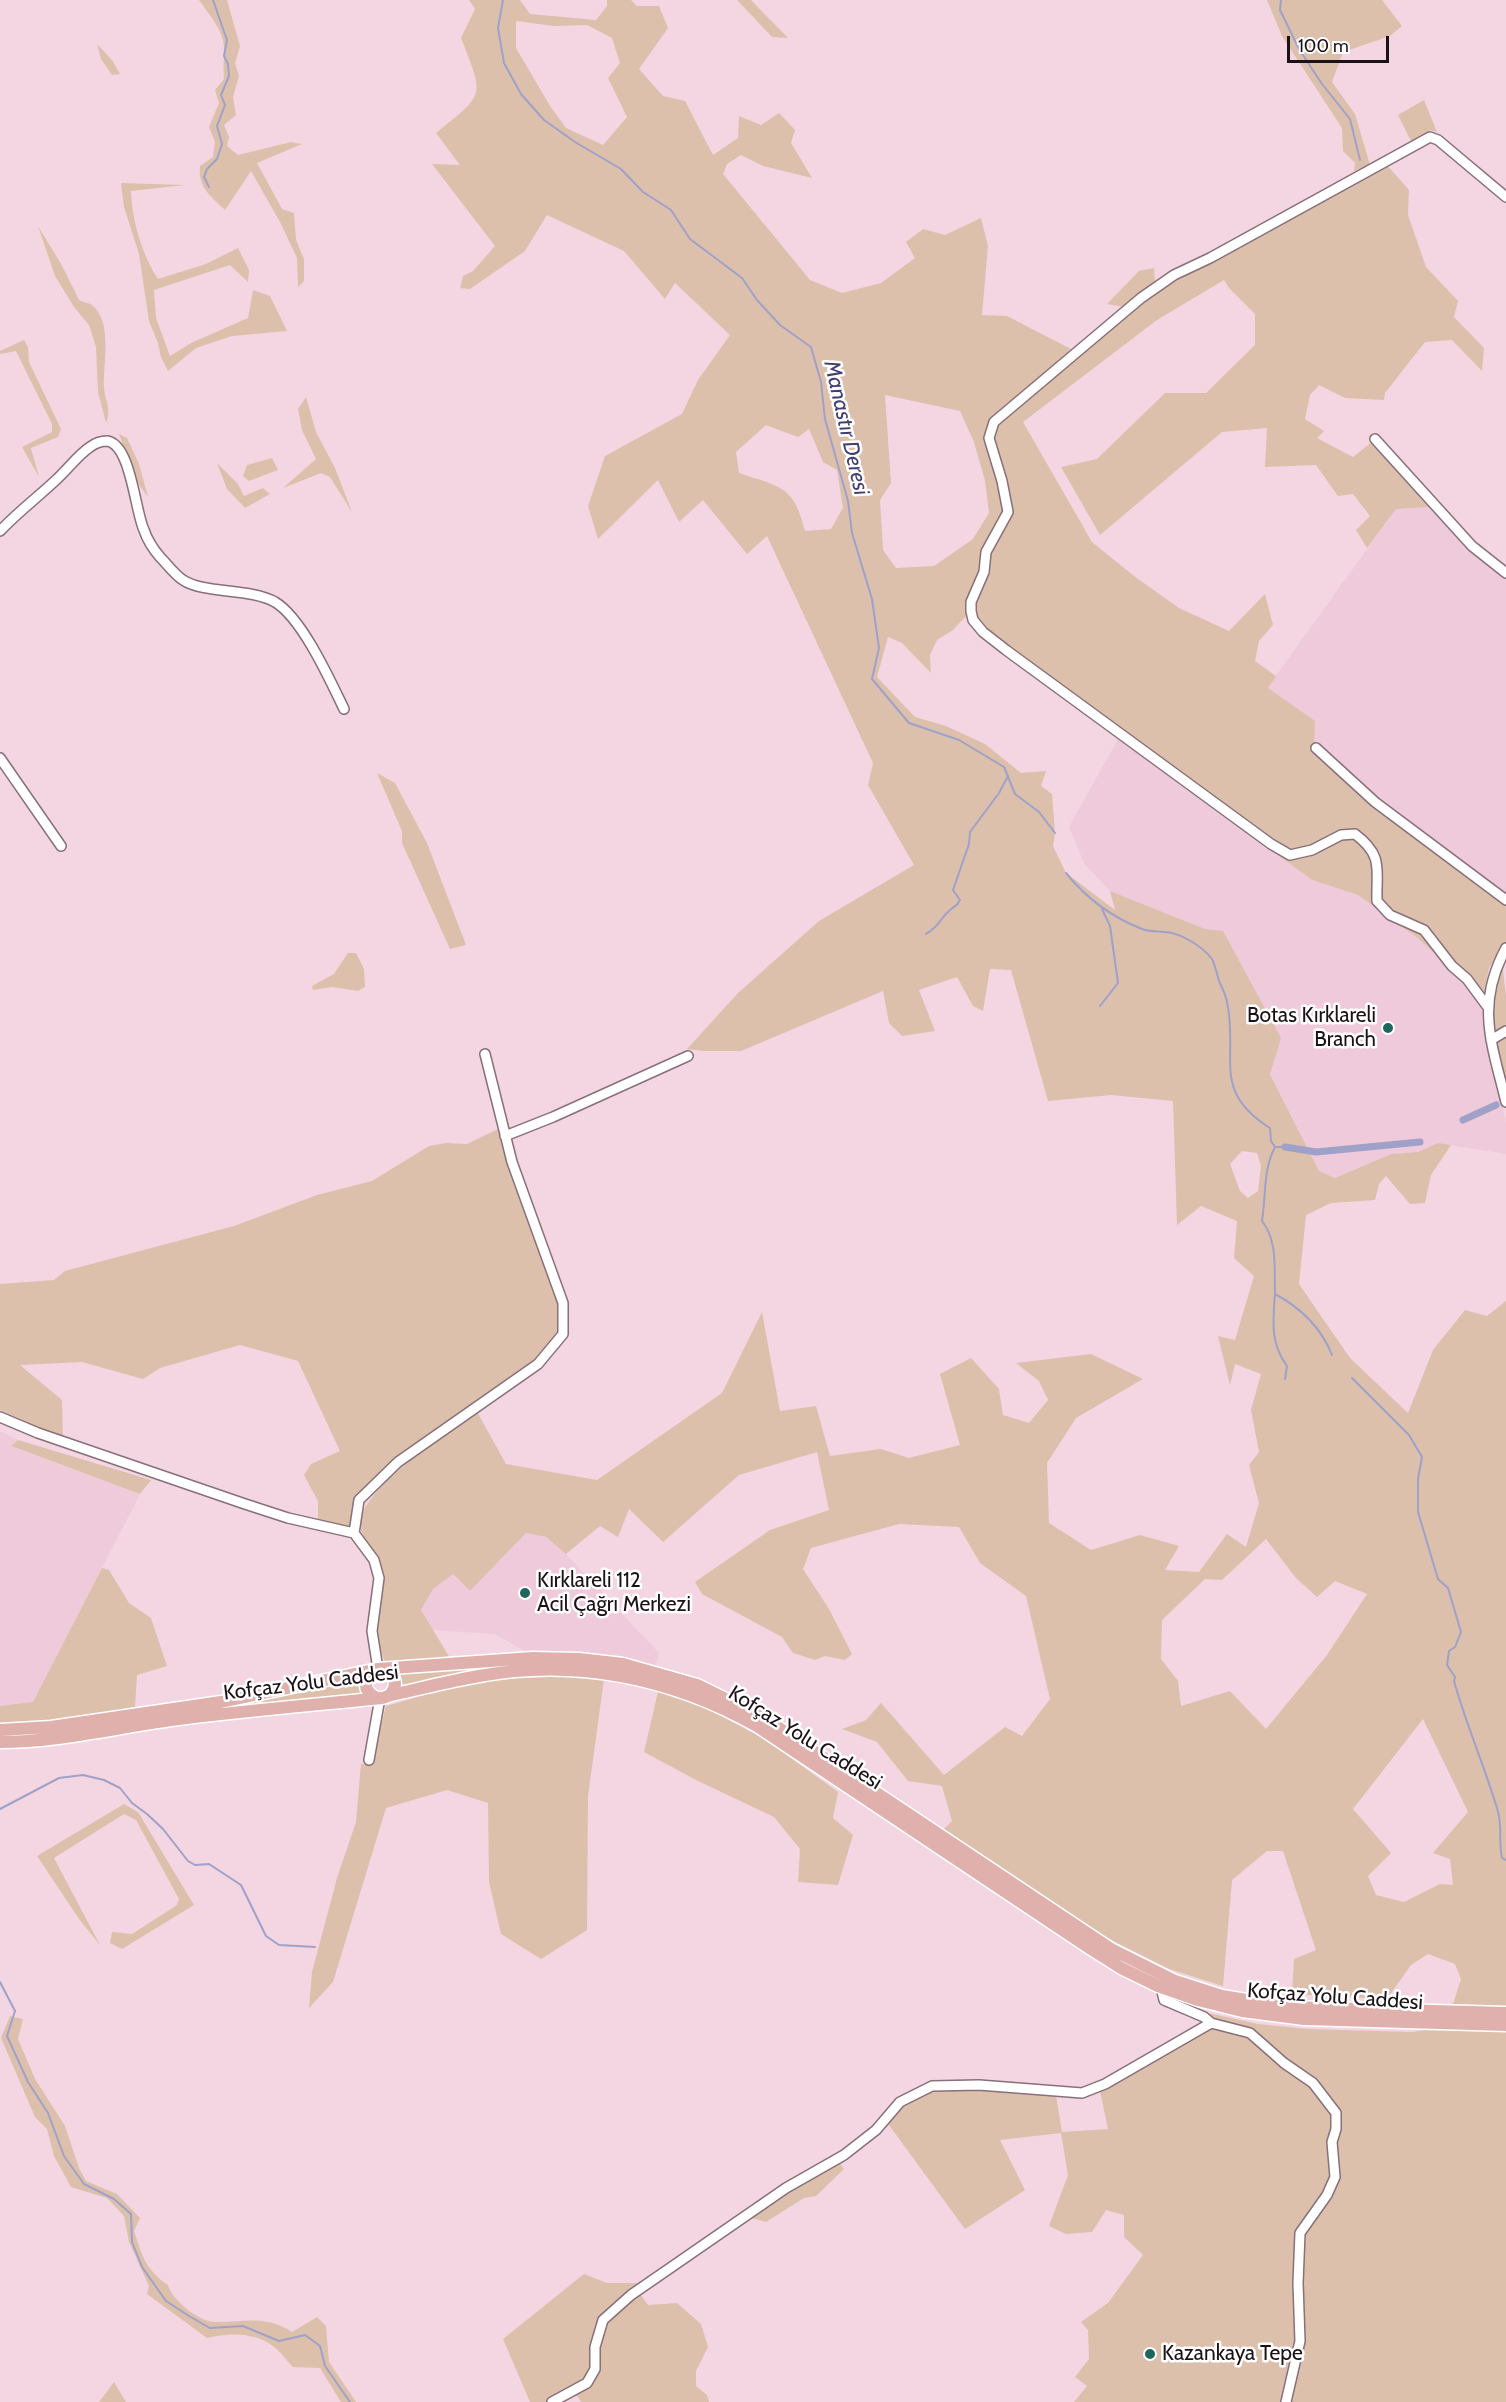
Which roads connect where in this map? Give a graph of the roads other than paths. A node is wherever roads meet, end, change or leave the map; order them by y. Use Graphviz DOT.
graph roads {
  1 [pos="1506,197"];
  2 [pos="1375,439"];
  3 [pos="0,531"];
  4 [pos="1506,573"];
  5 [pos="344,709"];
  6 [pos="1316,748"];
  7 [pos="0,758"];
  8 [pos="62,846"];
  9 [pos="1506,900"];
  10 [pos="1506,948"];
  11 [pos="1487,1006"];
  12 [pos="1506,1031"];
  13 [pos="1491,1040"];
  14 [pos="486,1054"];
  15 [pos="688,1056"];
  16 [pos="1506,1102"];
  17 [pos="505,1136"];
  18 [pos="0,1417"];
  19 [pos="354,1533"];
  20 [pos="380,1669"];
  21 [pos="382,1697"];
  22 [pos="0,1730"];
  23 [pos="0,1742"];
  24 [pos="369,1760"];
  25 [pos="1161,1987"];
  26 [pos="1506,2013"];
  27 [pos="1211,2023"];
  28 [pos="1506,2025"];
  29 [pos="552,2402"];
  30 [pos="1286,2402"];
  1 -- 11 [label="street"];
  2 -- 4 [label="street"];
  3 -- 5 [label="street"];
  6 -- 9 [label="street"];
  7 -- 8 [label="street"];
  10 -- 11 [label="street"];
  11 -- 13 [label="street"];
  12 -- 13 [label="street"];
  13 -- 16 [label="street"];
  14 -- 17 [label="street"];
  15 -- 17 [label="street"];
  17 -- 19 [label="street"];
  18 -- 19 [label="street"];
  19 -- 20 [label="street"];
  20 -- 21 [label="main road"];
  20 -- 21 [label="main road"];
  20 -- 22 [label="main road, Kofçaz Yolu Caddesi"];
  20 -- 26 [label="main road, Kofçaz Yolu Caddesi"];
  21 -- 23 [label="main road, Kofçaz Yolu Caddesi"];
  21 -- 24 [label="street"];
  21 -- 25 [label="main road, Kofçaz Yolu Caddesi"];
  25 -- 27 [label="street"];
  25 -- 28 [label="main road, Kofçaz Yolu Caddesi"];
  27 -- 29 [label="street"];
  27 -- 30 [label="street"];
}
